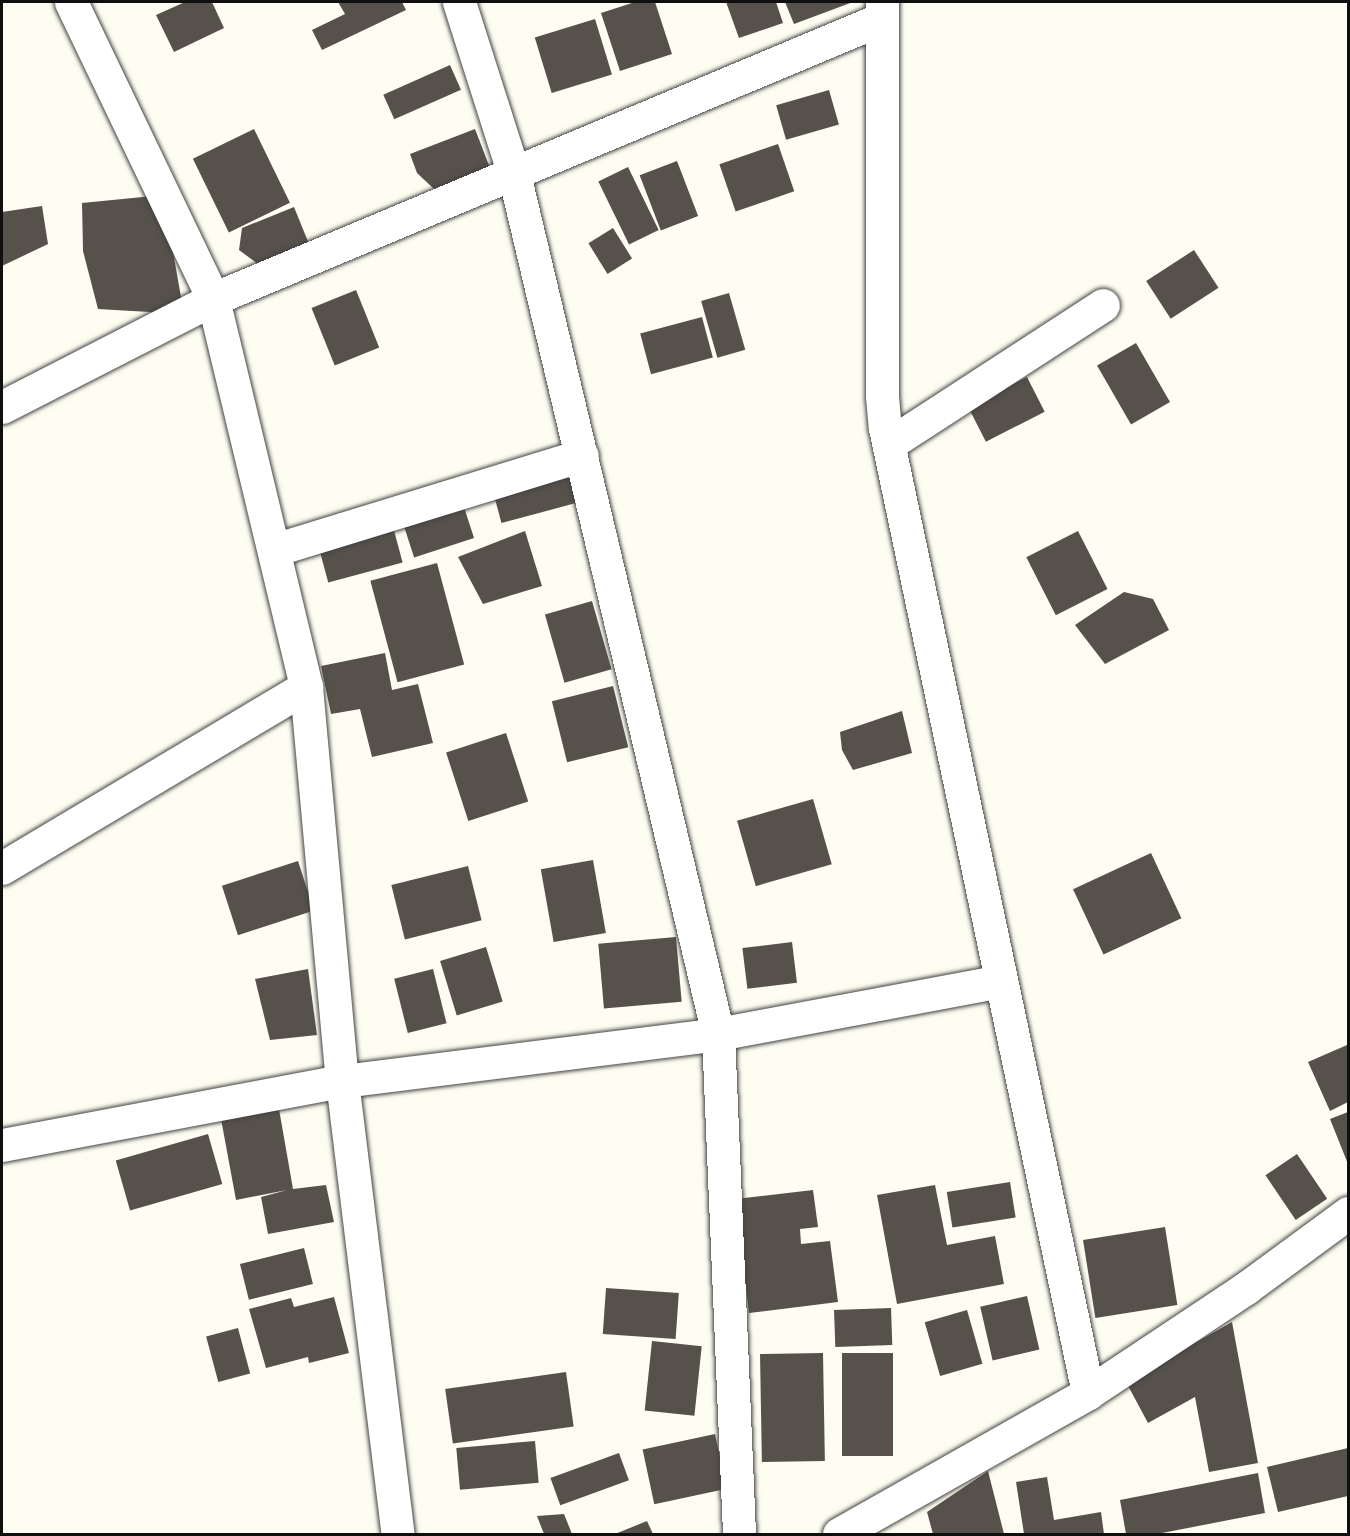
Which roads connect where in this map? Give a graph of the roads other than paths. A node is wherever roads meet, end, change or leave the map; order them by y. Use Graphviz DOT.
graph roads {
  1 [pos="70,2"];
  2 [pos="459,2"];
  3 [pos="882,10"];
  4 [pos="514,174"];
  5 [pos="213,299"];
  6 [pos="1103,305"];
  7 [pos="2,407"];
  8 [pos="889,444"];
  9 [pos="582,455"];
  10 [pos="274,550"];
  11 [pos="306,687"];
  12 [pos="2,868"];
  13 [pos="1001,981"];
  14 [pos="718,1034"];
  15 [pos="342,1081"];
  16 [pos="2,1145"];
  17 [pos="1348,1214"];
  18 [pos="1088,1393"];
  19 [pos="398,1534"];
  20 [pos="739,1534"];
  21 [pos="839,1534"];
  1 -- 5 [label="street"];
  2 -- 4 [label="street"];
  3 -- 4 [label="street"];
  3 -- 8 [label="street"];
  4 -- 5 [label="street"];
  4 -- 9 [label="street"];
  5 -- 7 [label="street"];
  5 -- 10 [label="street"];
  6 -- 8 [label="street"];
  8 -- 13 [label="street"];
  9 -- 10 [label="street"];
  9 -- 14 [label="street"];
  10 -- 11 [label="street"];
  11 -- 12 [label="street"];
  11 -- 15 [label="street"];
  13 -- 14 [label="street"];
  13 -- 18 [label="street"];
  14 -- 15 [label="street"];
  14 -- 20 [label="street"];
  15 -- 16 [label="street"];
  15 -- 19 [label="street"];
  17 -- 18 [label="street"];
  18 -- 21 [label="street"];
}
